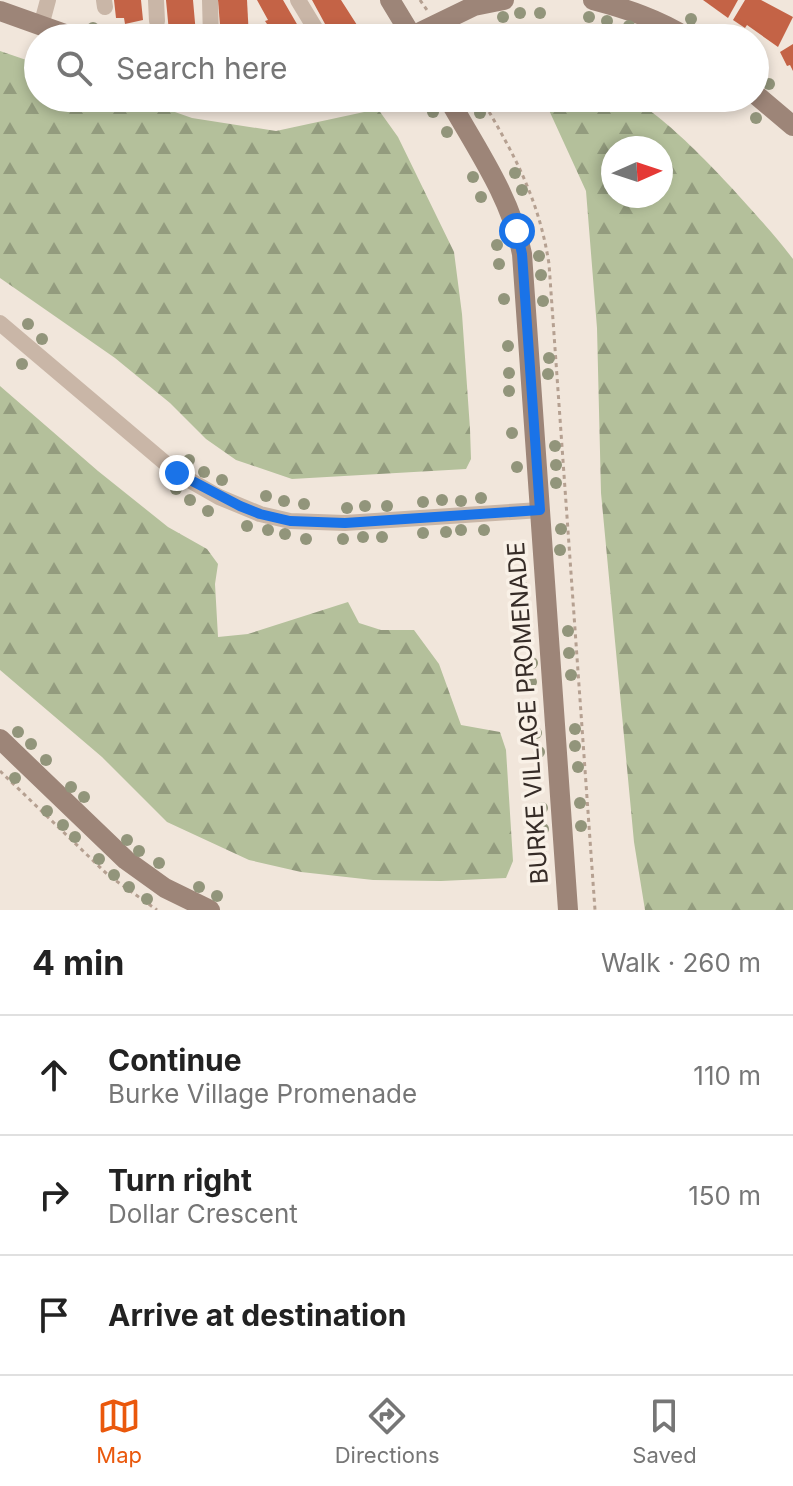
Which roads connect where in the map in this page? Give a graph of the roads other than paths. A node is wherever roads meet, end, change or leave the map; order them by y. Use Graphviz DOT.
graph roads {
  1 [pos="48,0"];
  2 [pos="156,0"];
  3 [pos="210,0"];
  4 [pos="298,0"];
  5 [pos="390,0"];
  6 [pos="504,0"];
  7 [pos="593,0"];
  8 [pos="0,11"];
  9 [pos="157,21"];
  10 [pos="36,24"];
  11 [pos="42,24"];
  12 [pos="211,24"];
  13 [pos="313,24"];
  14 [pos="404,24"];
  15 [pos="437,24"];
  16 [pos="666,24"];
  17 [pos="769,106"];
  18 [pos="456,112"];
  19 [pos="793,126"];
  20 [pos="0,323"];
  21 [pos="540,510"];
  22 [pos="0,739"];
  23 [pos="210,910"];
  24 [pos="568,910"];
  1 -- 11 [label="street"];
  2 -- 9 [label="street"];
  3 -- 12 [label="street"];
  4 -- 13 [label="street"];
  5 -- 14 [label="street"];
  6 -- 15 [label="street"];
  7 -- 16 [label="street"];
  8 -- 10 [label="street"];
  17 -- 19 [label="street"];
  18 -- 21 [label="street, BURKE VILLAGE PROMENADE"];
  20 -- 21 [label="street"];
  21 -- 24 [label="street, BURKE VILLAGE PROMENADE"];
  22 -- 23 [label="street"];
}
